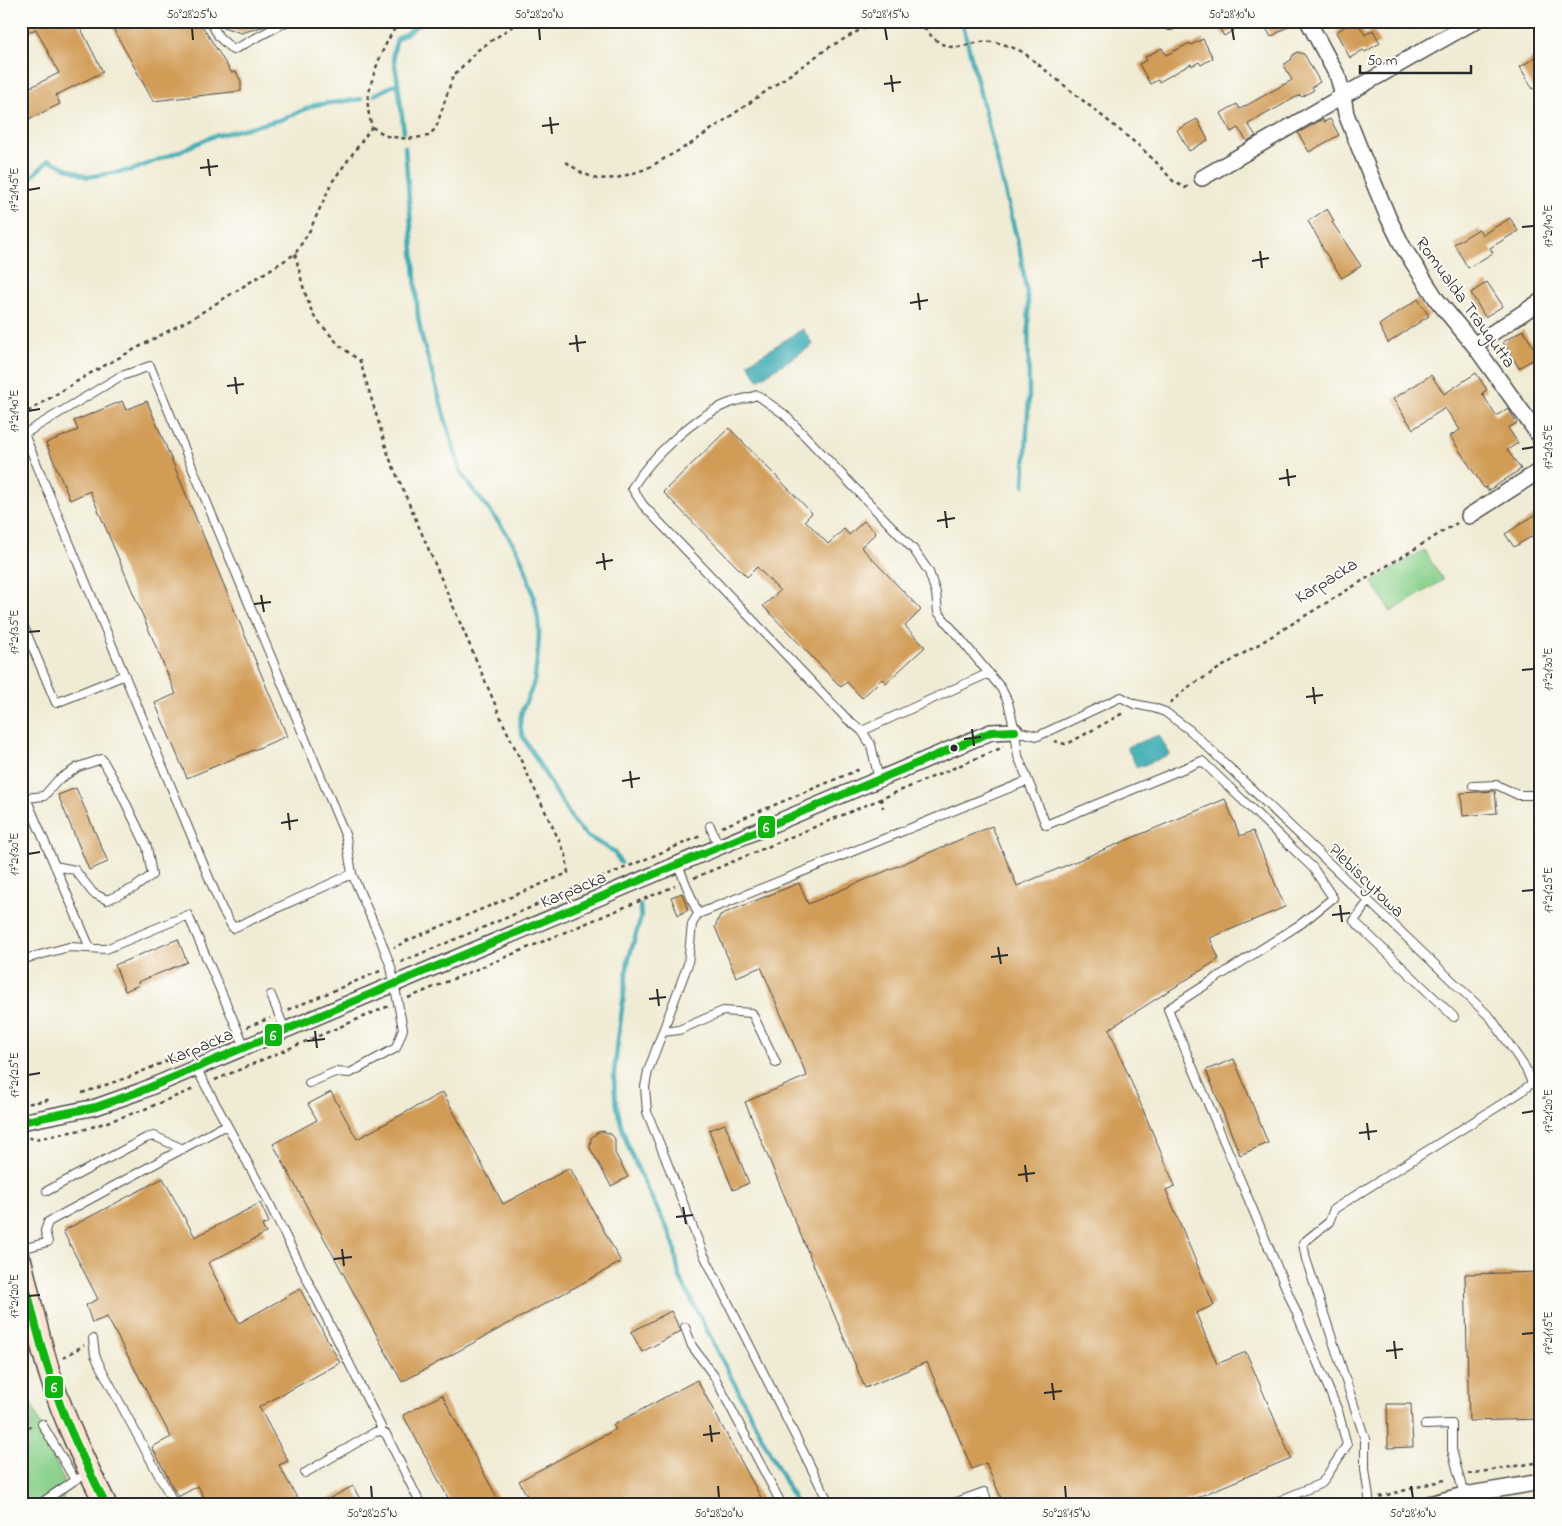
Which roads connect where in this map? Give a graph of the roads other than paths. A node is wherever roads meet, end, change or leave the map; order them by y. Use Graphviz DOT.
graph roads {
  1 [pos="210,21"];
  2 [pos="288,21"];
  3 [pos="1308,21"];
  4 [pos="1475,21"];
  5 [pos="1342,96"];
  6 [pos="1202,178"];
  7 [pos="1541,301"];
  8 [pos="1474,345"];
  9 [pos="1541,438"];
  10 [pos="1541,470"];
  11 [pos="1469,516"];
  12 [pos="21,620"];
  13 [pos="989,674"];
  14 [pos="125,675"];
  15 [pos="1165,712"];
  16 [pos="862,731"];
  17 [pos="1016,731"];
  18 [pos="879,780"];
  19 [pos="1027,782"];
  20 [pos="1473,786"];
  21 [pos="1541,795"];
  22 [pos="24,798"];
  23 [pos="711,829"];
  24 [pos="719,847"];
  25 [pos="678,864"];
  26 [pos="55,866"];
  27 [pos="352,874"];
  28 [pos="1368,902"];
  29 [pos="698,914"];
  30 [pos="90,948"];
  31 [pos="21,960"];
  32 [pos="394,984"];
  33 [pos="271,996"];
  34 [pos="1454,1017"];
  35 [pos="286,1030"];
  36 [pos="663,1032"];
  37 [pos="245,1047"];
  38 [pos="776,1063"];
  39 [pos="196,1068"];
  40 [pos="309,1083"];
  41 [pos="21,1122"];
  42 [pos="226,1125"];
  43 [pos="183,1149"];
  44 [pos="47,1191"];
  45 [pos="21,1249"];
  46 [pos="21,1262"];
  47 [pos="685,1327"];
  48 [pos="93,1339"];
  49 [pos="42,1424"];
  50 [pos="1426,1425"];
  51 [pos="381,1431"];
  52 [pos="305,1473"];
  53 [pos="82,1476"];
  54 [pos="1541,1482"];
  55 [pos="1464,1495"];
  56 [pos="1369,1502"];
  57 [pos="38,1505"];
  58 [pos="106,1505"];
  59 [pos="175,1505"];
  60 [pos="422,1505"];
  61 [pos="782,1505"];
  62 [pos="830,1505"];
  63 [pos="948,1505"];
  64 [pos="989,1505"];
  65 [pos="1269,1505"];
  66 [pos="1425,1505"];
  1 -- 2 [label="lane"];
  3 -- 5 [label="street, Romualda Traugutta"];
  4 -- 5 [label="street"];
  5 -- 6 [label="street"];
  5 -- 8 [label="street, Romualda Traugutta"];
  7 -- 8 [label="street"];
  8 -- 9 [label="street, Romualda Traugutta"];
  10 -- 11 [label="street"];
  12 -- 14 [label="lane"];
  13 -- 16 [label="lane"];
  13 -- 16 [label="lane"];
  13 -- 17 [label="lane"];
  14 -- 27 [label="lane"];
  14 -- 27 [label="lane"];
  15 -- 17 [label="lane, Karpacka"];
  15 -- 28 [label="lane, Plebiscytowa"];
  16 -- 18 [label="lane"];
  17 -- 18 [label="street, Karpacka"];
  17 -- 19 [label="lane"];
  18 -- 24 [label="street, Karpacka"];
  19 -- 29 [label="lane"];
  19 -- 65 [label="lane"];
  20 -- 21 [label="lane"];
  22 -- 26 [label="lane"];
  22 -- 26 [label="lane"];
  23 -- 24 [label="lane"];
  24 -- 25 [label="street, Karpacka"];
  25 -- 29 [label="lane"];
  25 -- 32 [label="street, Karpacka"];
  26 -- 30 [label="lane"];
  27 -- 32 [label="lane"];
  28 -- 34 [label="lane"];
  28 -- 56 [label="lane, Plebiscytowa"];
  29 -- 36 [label="lane"];
  30 -- 31 [label="lane"];
  30 -- 37 [label="lane"];
  32 -- 35 [label="street, Karpacka"];
  32 -- 40 [label="lane"];
  33 -- 35 [label="lane"];
  35 -- 37 [label="street, Karpacka"];
  36 -- 38 [label="lane"];
  36 -- 62 [label="lane"];
  37 -- 39 [label="street, Karpacka"];
  39 -- 41 [label="street, Karpacka"];
  39 -- 42 [label="lane"];
  42 -- 43 [label="lane"];
  42 -- 51 [label="lane"];
  43 -- 44 [label="lane"];
  43 -- 45 [label="lane"];
  46 -- 53 [label="street"];
  47 -- 61 [label="lane"];
  48 -- 59 [label="lane"];
  49 -- 53 [label="lane"];
  50 -- 55 [label="lane"];
  51 -- 52 [label="lane"];
  51 -- 60 [label="lane"];
  53 -- 57 [label="lane"];
  53 -- 58 [label="street"];
  54 -- 55 [label="street"];
  55 -- 66 [label="street"];
  63 -- 64 [label="lane"];
}
